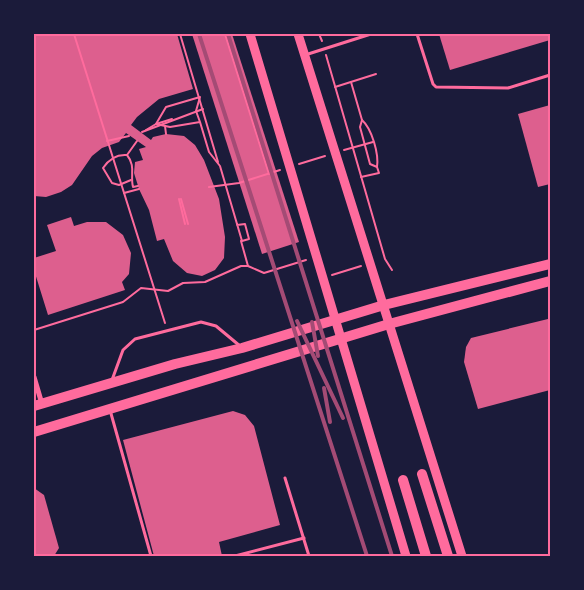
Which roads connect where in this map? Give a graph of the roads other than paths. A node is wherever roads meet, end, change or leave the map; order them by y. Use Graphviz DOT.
graph roads {
  1 [pos="250,34"];
  2 [pos="298,34"];
  3 [pos="371,34"];
  4 [pos="417,34"];
  5 [pos="304,55"];
  6 [pos="550,75"];
  7 [pos="550,264"];
  8 [pos="550,281"];
  9 [pos="384,305"];
  10 [pos="336,320"];
  11 [pos="389,324"];
  12 [pos="341,340"];
  13 [pos="242,348"];
  14 [pos="34,377"];
  15 [pos="110,384"];
  16 [pos="38,405"];
  17 [pos="110,410"];
  18 [pos="34,432"];
  19 [pos="422,474"];
  20 [pos="285,478"];
  21 [pos="403,480"];
  22 [pos="304,538"];
  23 [pos="151,556"];
  24 [pos="235,556"];
  25 [pos="309,556"];
  26 [pos="406,556"];
  27 [pos="426,556"];
  28 [pos="448,556"];
  29 [pos="462,556"];
  1 -- 10 [label="main road"];
  2 -- 5 [label="main road"];
  3 -- 5 [label="lane"];
  4 -- 6 [label="lane"];
  5 -- 9 [label="main road"];
  7 -- 9 [label="main road"];
  8 -- 11 [label="main road"];
  9 -- 10 [label="main road"];
  9 -- 11 [label="main road"];
  10 -- 12 [label="main road"];
  10 -- 13 [label="main road"];
  11 -- 12 [label="main road"];
  11 -- 29 [label="main road"];
  12 -- 17 [label="main road"];
  12 -- 26 [label="main road"];
  13 -- 15 [label="main road"];
  13 -- 15 [label="lane"];
  14 -- 16 [label="street"];
  15 -- 16 [label="main road"];
  17 -- 18 [label="main road"];
  17 -- 23 [label="lane"];
  19 -- 28 [label="main road"];
  20 -- 22 [label="lane"];
  21 -- 27 [label="main road"];
  22 -- 24 [label="lane"];
  22 -- 25 [label="lane"];
}
